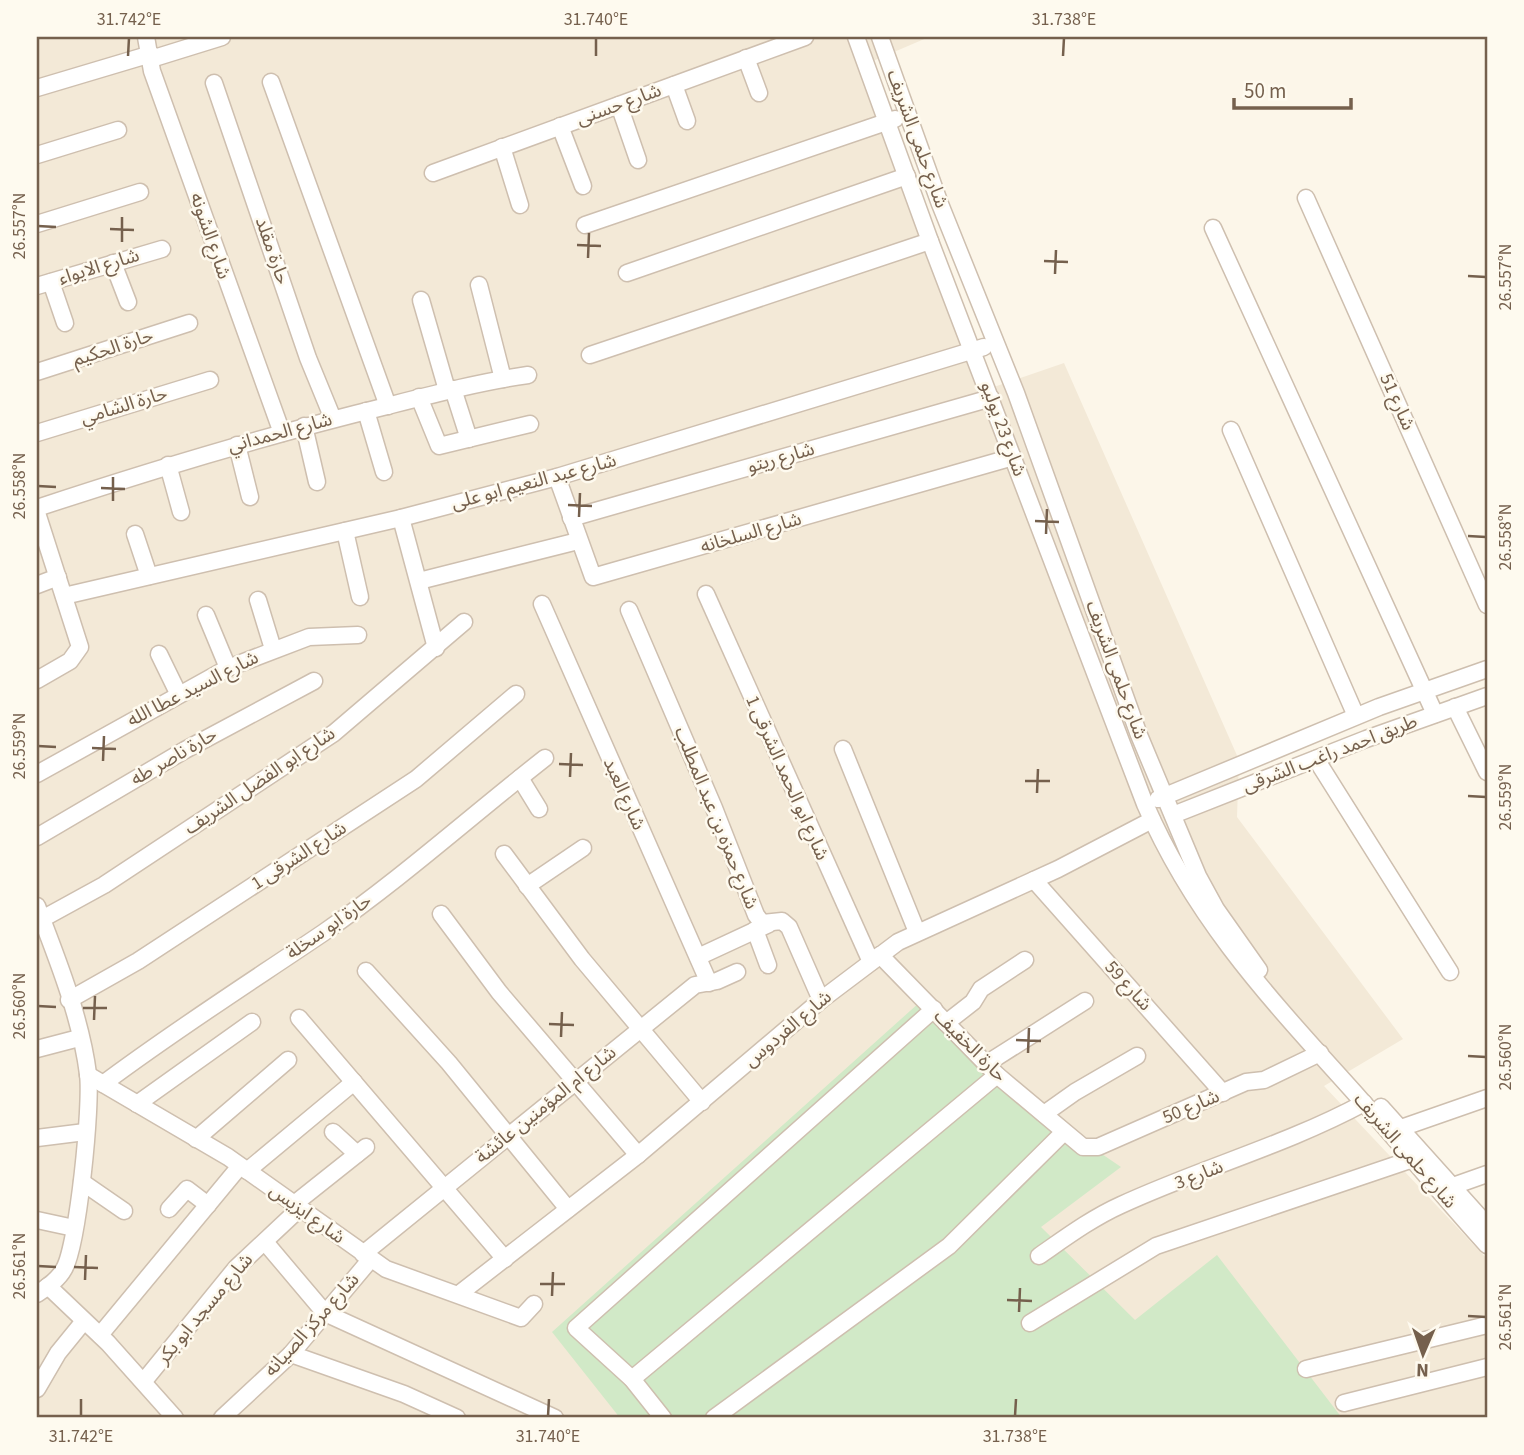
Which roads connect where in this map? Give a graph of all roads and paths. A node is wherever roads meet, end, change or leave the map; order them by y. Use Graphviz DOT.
graph roads {
  1 [pos="146,37"];
  2 [pos="805,37"];
  3 [pos="856,37"];
  4 [pos="880,37"];
  5 [pos="214,38"];
  6 [pos="151,56"];
  7 [pos="746,58"];
  8 [pos="271,82"];
  9 [pos="214,83"];
  10 [pos="674,85"];
  11 [pos="37,89"];
  12 [pos="759,93"];
  13 [pos="619,105"];
  14 [pos="907,114"];
  15 [pos="687,121"];
  16 [pos="887,122"];
  17 [pos="560,126"];
  18 [pos="118,130"];
  19 [pos="502,147"];
  20 [pos="37,155"];
  21 [pos="638,160"];
  22 [pos="433,173"];
  23 [pos="907,176"];
  24 [pos="583,186"];
  25 [pos="140,192"];
  26 [pos="1306,198"];
  27 [pos="520,205"];
  28 [pos="37,224"];
  29 [pos="585,225"];
  30 [pos="1213,228"];
  31 [pos="930,241"];
  32 [pos="162,249"];
  33 [pos="113,263"];
  34 [pos="627,273"];
  35 [pos="44,284"];
  36 [pos="479,285"];
  37 [pos="421,300"];
  38 [pos="128,302"];
  39 [pos="65,323"];
  40 [pos="189,323"];
  41 [pos="996,342"];
  42 [pos="974,351"];
  43 [pos="590,355"];
  44 [pos="37,372"];
  45 [pos="528,375"];
  46 [pos="503,379"];
  47 [pos="210,380"];
  48 [pos="450,389"];
  49 [pos="419,397"];
  50 [pos="991,398"];
  51 [pos="388,406"];
  52 [pos="366,411"];
  53 [pos="332,419"];
  54 [pos="530,424"];
  55 [pos="304,426"];
  56 [pos="1231,430"];
  57 [pos="37,433"];
  58 [pos="282,433"];
  59 [pos="469,439"];
  60 [pos="237,445"];
  61 [pos="1013,457"];
  62 [pos="168,465"];
  63 [pos="383,472"];
  64 [pos="557,477"];
  65 [pos="317,482"];
  66 [pos="250,497"];
  67 [pos="37,508"];
  68 [pos="181,512"];
  69 [pos="37,513"];
  70 [pos="401,518"];
  71 [pos="570,518"];
  72 [pos="345,531"];
  73 [pos="135,534"];
  74 [pos="578,541"];
  75 [pos="149,576"];
  76 [pos="58,577"];
  77 [pos="419,581"];
  78 [pos="37,585"];
  79 [pos="706,594"];
  80 [pos="64,596"];
  81 [pos="360,597"];
  82 [pos="258,600"];
  83 [pos="542,604"];
  84 [pos="1487,605"];
  85 [pos="629,610"];
  86 [pos="206,615"];
  87 [pos="464,622"];
  88 [pos="358,635"];
  89 [pos="436,648"];
  90 [pos="273,649"];
  91 [pos="159,654"];
  92 [pos="228,668"];
  93 [pos="1487,669"];
  94 [pos="37,680"];
  95 [pos="314,681"];
  96 [pos="1424,690"];
  97 [pos="178,693"];
  98 [pos="516,694"];
  99 [pos="1487,696"];
  100 [pos="1455,707"];
  101 [pos="1435,714"];
  102 [pos="1356,716"];
  103 [pos="843,749"];
  104 [pos="545,758"];
  105 [pos="1316,759"];
  106 [pos="1487,772"];
  107 [pos="37,774"];
  108 [pos="520,778"];
  109 [pos="1165,796"];
  110 [pos="1145,804"];
  111 [pos="539,809"];
  112 [pos="1173,815"];
  113 [pos="1152,820"];
  114 [pos="1181,834"];
  115 [pos="37,836"];
  116 [pos="1163,843"];
  117 [pos="583,848"];
  118 [pos="504,854"];
  119 [pos="1034,880"];
  120 [pos="527,886"];
  121 [pos="441,914"];
  122 [pos="40,922"];
  123 [pos="762,927"];
  124 [pos="917,932"];
  125 [pos="698,957"];
  126 [pos="875,958"];
  127 [pos="1025,960"];
  128 [pos="768,964"];
  129 [pos="366,971"];
  130 [pos="737,972"];
  131 [pos="1450,972"];
  132 [pos="709,983"];
  133 [pos="69,1000"];
  134 [pos="821,1000"];
  135 [pos="1085,1000"];
  136 [pos="934,1009"];
  137 [pos="299,1018"];
  138 [pos="252,1022"];
  139 [pos="946,1023"];
  140 [pos="639,1029"];
  141 [pos="79,1038"];
  142 [pos="37,1049"];
  143 [pos="1320,1054"];
  144 [pos="1138,1056"];
  145 [pos="288,1060"];
  146 [pos="991,1070"];
  147 [pos="88,1075"];
  148 [pos="354,1082"];
  149 [pos="574,1083"];
  150 [pos="103,1084"];
  151 [pos="1223,1093"];
  152 [pos="1487,1098"];
  153 [pos="702,1102"];
  154 [pos="1364,1103"];
  155 [pos="137,1104"];
  156 [pos="1044,1114"];
  157 [pos="1401,1128"];
  158 [pos="85,1132"];
  159 [pos="333,1132"];
  160 [pos="1063,1132"];
  161 [pos="509,1135"];
  162 [pos="37,1138"];
  163 [pos="196,1139"];
  164 [pos="638,1155"];
  165 [pos="1413,1159"];
  166 [pos="244,1168"];
  167 [pos="1487,1174"];
  168 [pos="82,1182"];
  169 [pos="1453,1186"];
  170 [pos="443,1188"];
  171 [pos="208,1205"];
  172 [pos="296,1207"];
  173 [pos="169,1209"];
  174 [pos="568,1209"];
  175 [pos="124,1210"];
  176 [pos="37,1220"];
  177 [pos="74,1228"];
  178 [pos="1485,1234"];
  179 [pos="265,1242"];
  180 [pos="1039,1256"];
  181 [pos="366,1257"];
  182 [pos="505,1259"];
  183 [pos="42,1290"];
  184 [pos="459,1294"];
  185 [pos="534,1304"];
  186 [pos="325,1313"];
  187 [pos="84,1321"];
  188 [pos="1030,1323"];
  189 [pos="1487,1325"];
  190 [pos="100,1335"];
  191 [pos="290,1354"];
  192 [pos="1487,1367"];
  193 [pos="1306,1369"];
  194 [pos="632,1379"];
  195 [pos="144,1381"];
  196 [pos="37,1389"];
  197 [pos="1344,1403"];
  198 [pos="174,1418"];
  199 [pos="222,1418"];
  200 [pos="457,1418"];
  201 [pos="555,1418"];
  202 [pos="663,1418"];
  203 [pos="714,1418"];
  1 -- 6 [label="street, شارع الشونه"];
  2 -- 7 [label="street, شارع حسنى"];
  3 -- 16 [label="street, شارع 23 يوليو"];
  4 -- 14 [label="street, شارع حلمى الشريف"];
  5 -- 6 [label="street"];
  6 -- 11 [label="street"];
  6 -- 58 [label="street, شارع الشونه"];
  7 -- 10 [label="street, شارع حسنى"];
  7 -- 12 [label="street"];
  8 -- 51 [label="street"];
  9 -- 53 [label="street, حارة مقلد"];
  10 -- 13 [label="street, شارع حسنى"];
  10 -- 15 [label="street"];
  13 -- 17 [label="street, شارع حسنى"];
  13 -- 21 [label="street"];
  14 -- 16 [label="street"];
  14 -- 41 [label="street, شارع حلمى الشريف"];
  16 -- 23 [label="street, شارع 23 يوليو"];
  16 -- 29 [label="street"];
  17 -- 19 [label="street, شارع حسنى"];
  17 -- 24 [label="street"];
  18 -- 20 [label="street"];
  19 -- 22 [label="street, شارع حسنى"];
  19 -- 27 [label="street"];
  23 -- 31 [label="street, شارع 23 يوليو"];
  23 -- 34 [label="street"];
  25 -- 28 [label="street"];
  26 -- 84 [label="street, شارع 51"];
  30 -- 96 [label="street"];
  31 -- 42 [label="street, شارع 23 يوليو"];
  31 -- 43 [label="street"];
  32 -- 33 [label="street, شارع الايواء"];
  33 -- 35 [label="street, شارع الايواء"];
  33 -- 38 [label="street"];
  35 -- 39 [label="street"];
  36 -- 46 [label="street"];
  37 -- 48 [label="street"];
  40 -- 44 [label="street, حارة الحكيم"];
  41 -- 42 [label="street, شارع عبد النعيم ابو على"];
  41 -- 109 [label="street, شارع حلمى الشريف"];
  42 -- 50 [label="street, شارع 23 يوليو"];
  42 -- 64 [label="street, شارع عبد النعيم ابو على"];
  45 -- 46 [label="street, شارع الحمداني"];
  46 -- 48 [label="street, شارع الحمداني"];
  47 -- 57 [label="street, حارة الشامي"];
  48 -- 49 [label="street, شارع الحمداني"];
  48 -- 59 [label="street"];
  49 -- 51 [label="street, شارع الحمداني"];
  49 -- 59 [label="street"];
  50 -- 61 [label="street, شارع 23 يوليو"];
  50 -- 71 [label="street, شارع ريتو"];
  51 -- 52 [label="street, شارع الحمداني"];
  52 -- 53 [label="street, شارع الحمداني"];
  52 -- 63 [label="street"];
  53 -- 55 [label="street, شارع الحمداني"];
  54 -- 59 [label="street"];
  55 -- 58 [label="street, شارع الحمداني"];
  55 -- 65 [label="street"];
  56 -- 102 [label="street"];
  58 -- 60 [label="street, شارع الحمداني"];
  60 -- 62 [label="street, شارع الحمداني"];
  60 -- 66 [label="street"];
  61 -- 74 [label="street, شارع السلخانه"];
  61 -- 110 [label="street, شارع 23 يوليو"];
  62 -- 67 [label="street, شارع الحمداني"];
  62 -- 68 [label="street"];
  64 -- 70 [label="street, شارع عبد النعيم ابو على"];
  64 -- 71 [label="street, شارع السلخانه"];
  69 -- 76 [label="street"];
  70 -- 72 [label="street, شارع عبد النعيم ابو على"];
  70 -- 77 [label="street"];
  71 -- 74 [label="street, شارع السلخانه"];
  72 -- 75 [label="street, شارع عبد النعيم ابو على"];
  72 -- 81 [label="street"];
  73 -- 75 [label="street"];
  74 -- 77 [label="street"];
  75 -- 80 [label="street, شارع عبد النعيم ابو على"];
  76 -- 78 [label="street"];
  76 -- 80 [label="street"];
  77 -- 89 [label="street"];
  79 -- 126 [label="street, شارع ابو الحمد الشرقى 1"];
  80 -- 94 [label="street"];
  82 -- 90 [label="street"];
  83 -- 125 [label="street, شارع العبد"];
  85 -- 123 [label="street, شارع حمزه بن عبد المطلب"];
  86 -- 92 [label="street"];
  87 -- 89 [label="street, شارع ابو الفضل الشريف"];
  88 -- 90 [label="street, شارع السيد عطا الله"];
  89 -- 122 [label="street, شارع ابو الفضل الشريف"];
  90 -- 92 [label="street, شارع السيد عطا الله"];
  91 -- 97 [label="street"];
  92 -- 97 [label="street, شارع السيد عطا الله"];
  93 -- 96 [label="street"];
  95 -- 115 [label="street, حارة ناصر طه"];
  96 -- 101 [label="street"];
  96 -- 102 [label="street"];
  97 -- 107 [label="street, شارع السيد عطا الله"];
  98 -- 133 [label="street, شارع الشرقى 1"];
  99 -- 100 [label="street, طريق احمد راغب الشرقى"];
  100 -- 101 [label="street, طريق احمد راغب الشرقى"];
  100 -- 106 [label="street"];
  101 -- 105 [label="street, طريق احمد راغب الشرقى"];
  102 -- 109 [label="street"];
  103 -- 124 [label="street"];
  104 -- 108 [label="street, حارة ابو سخلة"];
  105 -- 112 [label="street, طريق احمد راغب الشرقى"];
  105 -- 131 [label="street"];
  108 -- 111 [label="street"];
  108 -- 150 [label="street, حارة ابو سخلة"];
  109 -- 110 [label="street"];
  109 -- 112 [label="street, شارع حلمى الشريف"];
  110 -- 113 [label="street, شارع 23 يوليو"];
  112 -- 114 [label="street, شارع حلمى الشريف"];
  113 -- 116 [label="street, شارع حلمى الشريف"];
  113 -- 119 [label="street, شارع الفردوس"];
  114 -- 116 [label="street"];
  114 -- 157 [label="street, شارع حلمى الشريف"];
  116 -- 143 [label="street, شارع حلمى الشريف"];
  117 -- 120 [label="street"];
  118 -- 120 [label="street"];
  119 -- 124 [label="street, شارع الفردوس"];
  119 -- 151 [label="street, شارع 59"];
  120 -- 140 [label="street"];
  121 -- 149 [label="street"];
  122 -- 133 [label="street"];
  123 -- 125 [label="street"];
  123 -- 128 [label="street"];
  123 -- 134 [label="street, شارع حمزه بن عبد المطلب"];
  124 -- 126 [label="street, شارع الفردوس"];
  125 -- 132 [label="street, شارع العبد"];
  126 -- 134 [label="street, شارع الفردوس"];
  126 -- 136 [label="street, حارة الخفيف"];
  127 -- 139 [label="street"];
  129 -- 161 [label="street"];
  130 -- 132 [label="street, شارع ام المؤمنين عائشة"];
  132 -- 140 [label="street, شارع ام المؤمنين عائشة"];
  133 -- 141 [label="street"];
  134 -- 153 [label="street, شارع الفردوس"];
  135 -- 146 [label="street"];
  136 -- 139 [label="street, حارة الخفيف"];
  136 -- 194 [label="street"];
  137 -- 148 [label="street"];
  138 -- 155 [label="street"];
  139 -- 146 [label="street, حارة الخفيف"];
  140 -- 149 [label="street, شارع ام المؤمنين عائشة"];
  140 -- 153 [label="street"];
  141 -- 142 [label="street"];
  141 -- 147 [label="street"];
  143 -- 151 [label="street, شارع 50"];
  143 -- 154 [label="street, شارع حلمى الشريف"];
  144 -- 156 [label="street"];
  145 -- 163 [label="street"];
  146 -- 156 [label="street, حارة الخفيف"];
  146 -- 194 [label="street"];
  147 -- 150 [label="street, شارع ايزيس"];
  147 -- 158 [label="street"];
  148 -- 166 [label="street"];
  148 -- 170 [label="street"];
  149 -- 161 [label="street, شارع ام المؤمنين عائشة"];
  149 -- 164 [label="street"];
  150 -- 155 [label="street, شارع ايزيس"];
  151 -- 160 [label="street, شارع 50"];
  152 -- 157 [label="street"];
  153 -- 164 [label="street, شارع الفردوس"];
  154 -- 165 [label="street, شارع حلمى الشريف"];
  154 -- 180 [label="street, شارع 3"];
  155 -- 163 [label="street, شارع ايزيس"];
  156 -- 160 [label="street, حارة الخفيف"];
  157 -- 169 [label="street, شارع حلمى الشريف"];
  158 -- 162 [label="street"];
  158 -- 168 [label="street"];
  159 -- 172 [label="street, شارع مسجد ابو بكر"];
  160 -- 203 [label="street"];
  161 -- 170 [label="street, شارع ام المؤمنين عائشة"];
  161 -- 174 [label="street"];
  163 -- 166 [label="street, شارع ايزيس"];
  164 -- 174 [label="street, شارع الفردوس"];
  165 -- 178 [label="street, شارع حلمى الشريف"];
  165 -- 188 [label="street"];
  166 -- 171 [label="street"];
  166 -- 172 [label="street, شارع ايزيس"];
  167 -- 169 [label="street"];
  168 -- 175 [label="street"];
  168 -- 177 [label="street"];
  169 -- 178 [label="street, شارع حلمى الشريف"];
  170 -- 181 [label="street, شارع ام المؤمنين عائشة"];
  170 -- 182 [label="street"];
  171 -- 173 [label="street"];
  171 -- 190 [label="street"];
  172 -- 179 [label="street, شارع مسجد ابو بكر"];
  172 -- 181 [label="street, شارع ايزيس"];
  174 -- 182 [label="street, شارع الفردوس"];
  176 -- 177 [label="street"];
  177 -- 183 [label="street"];
  179 -- 186 [label="street"];
  179 -- 195 [label="street, شارع مسجد ابو بكر"];
  181 -- 184 [label="street, شارع ايزيس"];
  181 -- 186 [label="street, شارع مركز الصيانه"];
  182 -- 184 [label="street, شارع الفردوس"];
  183 -- 187 [label="street"];
  184 -- 185 [label="street, شارع ايزيس"];
  186 -- 191 [label="street, شارع مركز الصيانه"];
  186 -- 201 [label="street"];
  187 -- 190 [label="street"];
  187 -- 196 [label="street"];
  189 -- 193 [label="street"];
  190 -- 195 [label="street"];
  191 -- 199 [label="street, شارع مركز الصيانه"];
  191 -- 200 [label="street"];
  192 -- 197 [label="street"];
  194 -- 202 [label="street"];
  195 -- 198 [label="street"];
}
